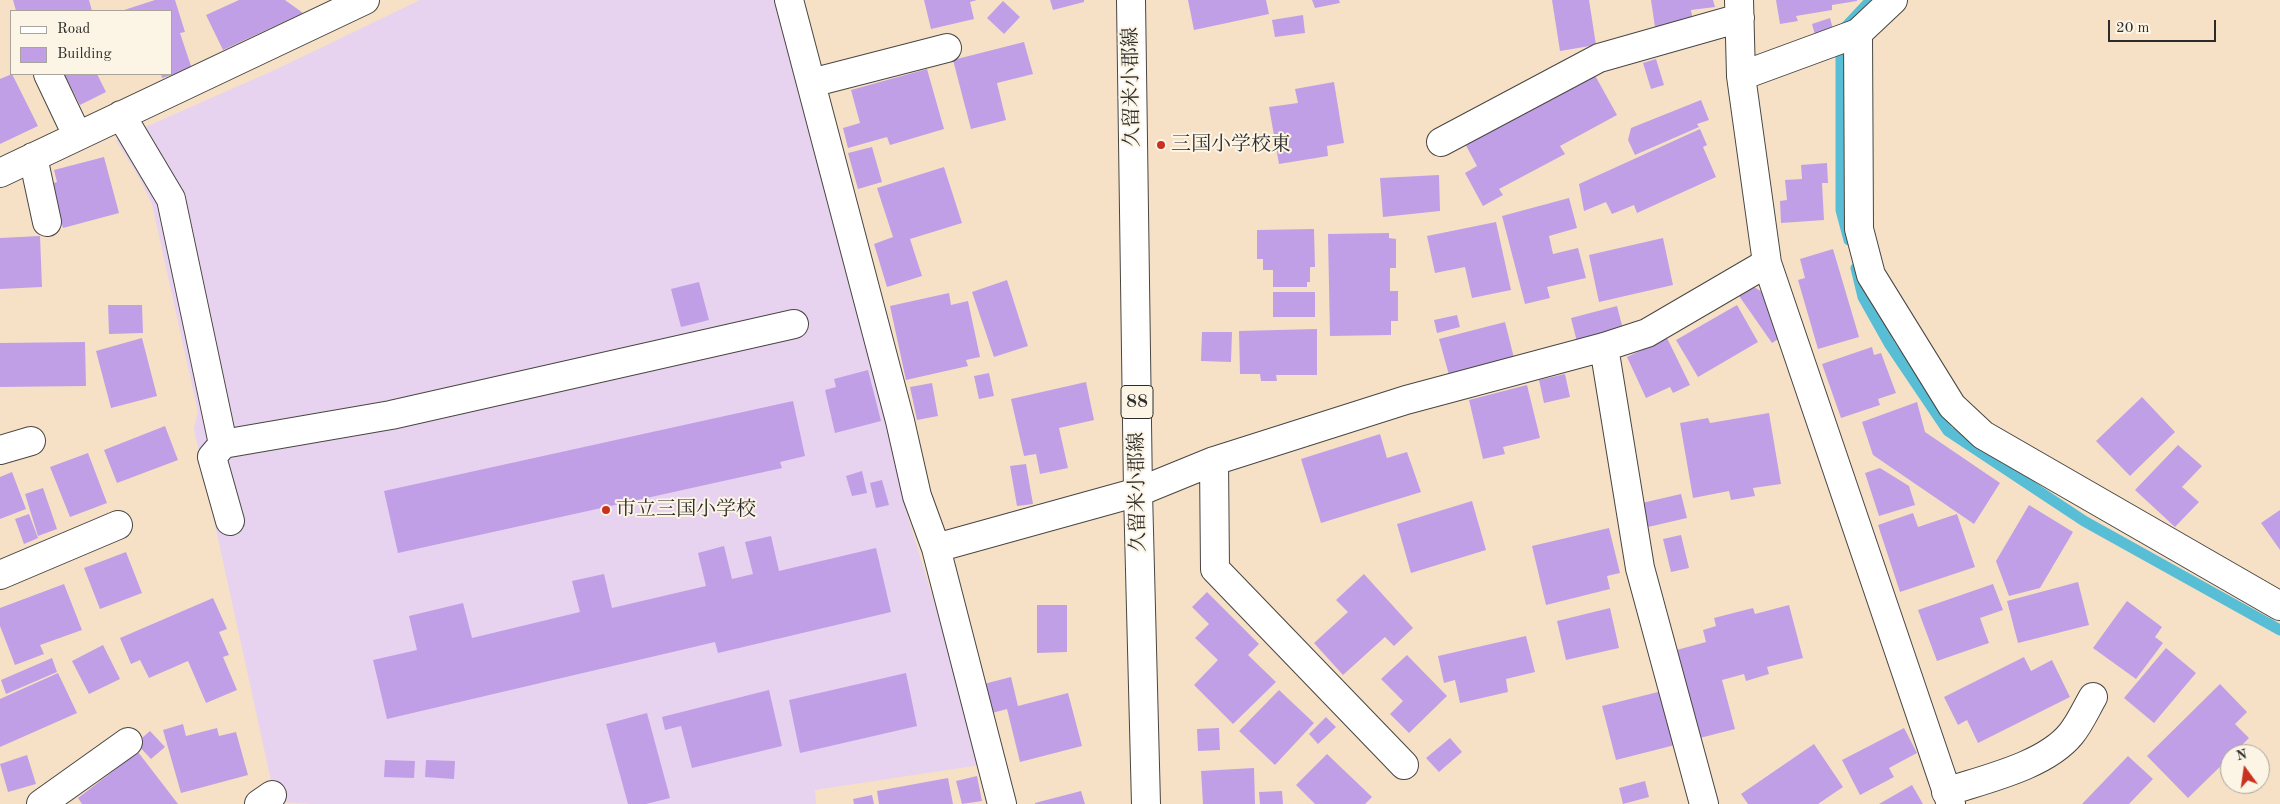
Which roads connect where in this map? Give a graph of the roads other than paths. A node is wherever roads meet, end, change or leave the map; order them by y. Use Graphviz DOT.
graph roads {
  1 [pos="365,0"];
  2 [pos="789,0"];
  3 [pos="1130,0"];
  4 [pos="1893,0"];
  5 [pos="1739,9"];
  6 [pos="1858,33"];
  7 [pos="947,48"];
  8 [pos="48,75"];
  9 [pos="1741,76"];
  10 [pos="811,83"];
  11 [pos="121,115"];
  12 [pos="77,136"];
  13 [pos="1441,142"];
  14 [pos="32,157"];
  15 [pos="0,173"];
  16 [pos="46,222"];
  17 [pos="1767,263"];
  18 [pos="794,324"];
  19 [pos="1604,346"];
  20 [pos="31,441"];
  21 [pos="223,444"];
  22 [pos="0,450"];
  23 [pos="1214,461"];
  24 [pos="1138,492"];
  25 [pos="230,521"];
  26 [pos="118,525"];
  27 [pos="936,548"];
  28 [pos="0,575"];
  29 [pos="2280,606"];
  30 [pos="2093,697"];
  31 [pos="128,742"];
  32 [pos="1404,765"];
  33 [pos="1949,798"];
  34 [pos="41,804"];
  35 [pos="1002,804"];
  36 [pos="1146,804"];
  37 [pos="1704,804"];
  1 -- 11 [label="street"];
  2 -- 10 [label="street"];
  3 -- 24 [label="street, 久留米小郡線 / 88"];
  4 -- 6 [label="street"];
  5 -- 9 [label="street"];
  5 -- 13 [label="street"];
  6 -- 9 [label="street"];
  6 -- 29 [label="street"];
  7 -- 10 [label="street"];
  8 -- 12 [label="street"];
  9 -- 17 [label="street"];
  10 -- 27 [label="street"];
  11 -- 12 [label="street"];
  11 -- 21 [label="street"];
  12 -- 14 [label="street"];
  14 -- 15 [label="street"];
  14 -- 16 [label="street"];
  17 -- 19 [label="street"];
  17 -- 33 [label="street"];
  18 -- 21 [label="street"];
  19 -- 23 [label="street"];
  19 -- 37 [label="street"];
  20 -- 22 [label="street"];
  21 -- 25 [label="street"];
  23 -- 24 [label="street"];
  23 -- 32 [label="street"];
  24 -- 27 [label="street"];
  24 -- 36 [label="street, 久留米小郡線 / 88"];
  26 -- 28 [label="street"];
  27 -- 35 [label="street"];
  30 -- 33 [label="street"];
  31 -- 34 [label="street"];
}
